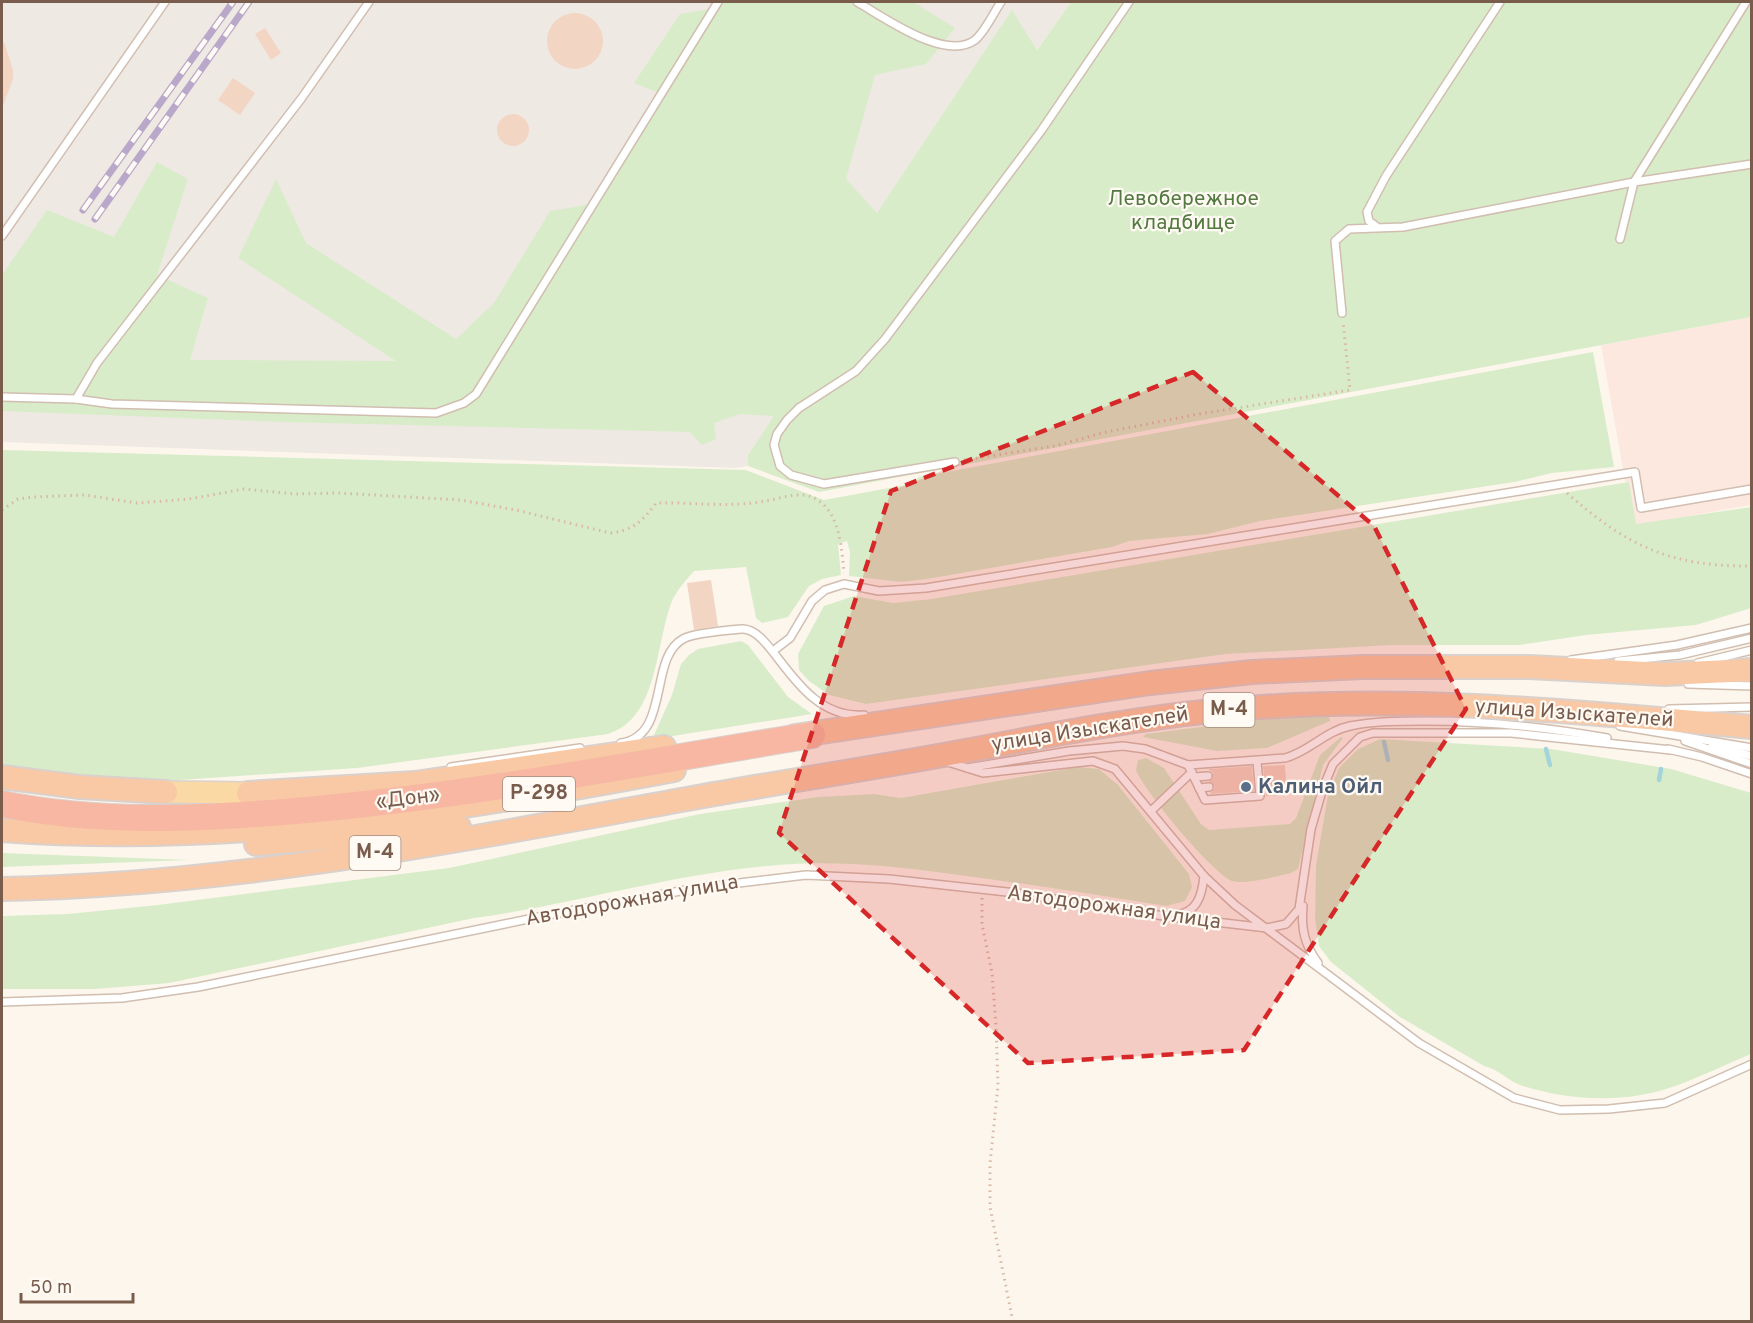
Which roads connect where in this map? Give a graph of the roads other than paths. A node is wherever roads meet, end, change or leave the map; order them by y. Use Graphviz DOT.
graph roads {
  1 [pos="165,2"];
  2 [pos="369,2"];
  3 [pos="718,2"];
  4 [pos="857,2"];
  5 [pos="1001,2"];
  6 [pos="1129,2"];
  7 [pos="1500,2"];
  8 [pos="1746,3"];
  9 [pos="1752,164"];
  10 [pos="1634,182"];
  11 [pos="1376,226"];
  12 [pos="2,236"];
  13 [pos="1620,239"];
  14 [pos="1342,313"];
  15 [pos="2,397"];
  16 [pos="76,399"];
  17 [pos="955,462"];
  18 [pos="1752,489"];
  19 [pos="1752,627"];
  20 [pos="1752,638"];
  21 [pos="773,651"];
  22 [pos="1748,656"];
  23 [pos="1684,666"];
  24 [pos="1529,667"];
  25 [pos="1618,671"];
  26 [pos="1752,680"];
  27 [pos="1669,683"];
  28 [pos="1680,683"];
  29 [pos="1701,684"];
  30 [pos="1752,686"];
  31 [pos="934,706"];
  32 [pos="998,706"];
  33 [pos="1752,707"];
  34 [pos="869,715"];
  35 [pos="1651,722"];
  36 [pos="1744,726"];
  37 [pos="812,735"];
  38 [pos="614,744"];
  39 [pos="592,746"];
  40 [pos="1752,748"];
  41 [pos="1671,750"];
  42 [pos="1752,756"];
  43 [pos="934,757"];
  44 [pos="1257,761"];
  45 [pos="1752,764"];
  46 [pos="441,768"];
  47 [pos="967,768"];
  48 [pos="1191,771"];
  49 [pos="1752,774"];
  50 [pos="409,776"];
  51 [pos="1208,776"];
  52 [pos="2,777"];
  53 [pos="376,787"];
  54 [pos="1209,787"];
  55 [pos="1199,788"];
  56 [pos="166,792"];
  57 [pos="248,793"];
  58 [pos="684,800"];
  59 [pos="2,804"];
  60 [pos="1151,811"];
  61 [pos="2,830"];
  62 [pos="2,840"];
  63 [pos="1204,876"];
  64 [pos="1304,888"];
  65 [pos="2,889"];
  66 [pos="1164,916"];
  67 [pos="1267,928"];
  68 [pos="1335,979"];
  69 [pos="2,1002"];
  70 [pos="1752,1064"];
  1 -- 12 [label="lane"];
  2 -- 16 [label="lane"];
  3 -- 16 [label="lane"];
  4 -- 5 [label="lane"];
  6 -- 17 [label="lane"];
  7 -- 11 [label="lane"];
  8 -- 10 [label="lane"];
  9 -- 10 [label="lane"];
  10 -- 11 [label="lane"];
  10 -- 13 [label="lane"];
  11 -- 14 [label="lane"];
  15 -- 16 [label="lane"];
  18 -- 21 [label="lane"];
  19 -- 24 [label="lane"];
  20 -- 24 [label="lane"];
  21 -- 34 [label="lane"];
  21 -- 38 [label="lane"];
  22 -- 23 [label="lane"];
  22 -- 23 [label="lane"];
  22 -- 25 [label="highway, улица Изыскателей / М-4"];
  23 -- 25 [label="lane"];
  24 -- 25 [label="highway, улица Изыскателей / М-4"];
  24 -- 27 [label="lane"];
  24 -- 32 [label="highway, улица Изыскателей / М-4"];
  26 -- 29 [label="lane"];
  28 -- 29 [label="lane"];
  29 -- 30 [label="lane"];
  31 -- 32 [label="lane"];
  32 -- 37 [label="highway, улица Изыскателей / М-4"];
  33 -- 35 [label="lane"];
  35 -- 36 [label="highway, улица Изыскателей / М-4"];
  35 -- 40 [label="lane"];
  35 -- 42 [label="lane"];
  35 -- 43 [label="highway, улица Изыскателей / М-4"];
  35 -- 45 [label="lane"];
  37 -- 53 [label="highway"];
  37 -- 59 [label="highway, «Дон» / М-4"];
  37 -- 61 [label="highway, Р-298"];
  39 -- 46 [label="lane"];
  41 -- 44 [label="lane"];
  41 -- 49 [label="lane"];
  41 -- 64 [label="lane"];
  43 -- 47 [label="lane"];
  43 -- 58 [label="highway, улица Изыскателей / М-4"];
  44 -- 48 [label="lane"];
  44 -- 55 [label="lane"];
  47 -- 48 [label="lane"];
  47 -- 60 [label="lane"];
  48 -- 51 [label="lane"];
  48 -- 55 [label="lane"];
  48 -- 60 [label="lane"];
  50 -- 53 [label="lane"];
  52 -- 56 [label="highway"];
  53 -- 57 [label="highway"];
  54 -- 55 [label="lane"];
  56 -- 57 [label="main road"];
  58 -- 62 [label="highway, Р-298"];
  58 -- 65 [label="highway, М-4"];
  60 -- 63 [label="lane"];
  63 -- 66 [label="lane"];
  63 -- 67 [label="lane"];
  64 -- 67 [label="lane"];
  64 -- 68 [label="lane"];
  66 -- 67 [label="lane, Автодорожная улица"];
  66 -- 69 [label="lane, Автодорожная улица"];
  67 -- 68 [label="lane"];
  68 -- 70 [label="lane"];
}
